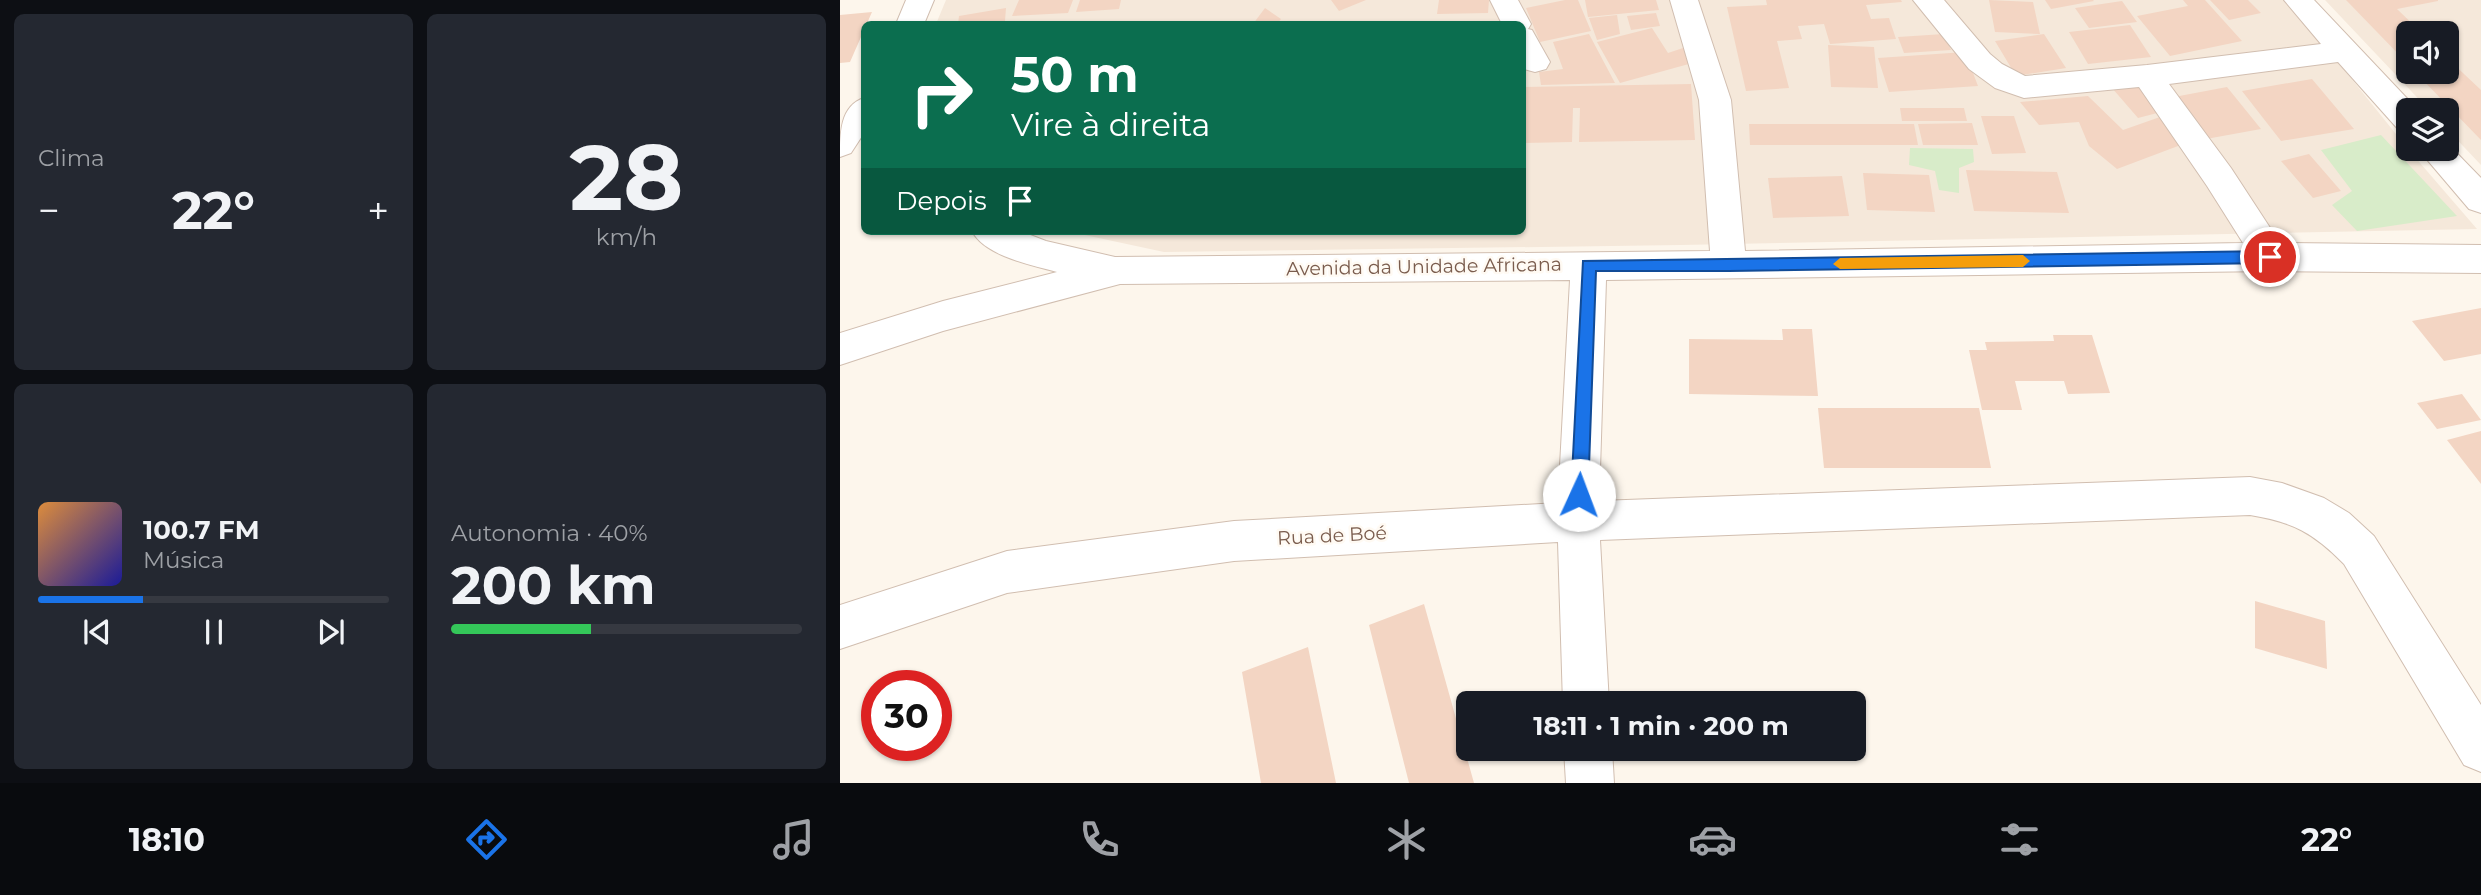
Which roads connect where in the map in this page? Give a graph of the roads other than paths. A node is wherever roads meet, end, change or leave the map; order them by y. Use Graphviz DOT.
graph roads {
  1 [pos="920,0"];
  2 [pos="1504,0"];
  3 [pos="1684,0"];
  4 [pos="1927,0"];
  5 [pos="2298,0"];
  6 [pos="911,21"];
  7 [pos="1514,21"];
  8 [pos="2344,51"];
  9 [pos="2147,76"];
  10 [pos="2396,107"];
  11 [pos="861,114"];
  12 [pos="840,145"];
  13 [pos="2445,161"];
  14 [pos="2481,200"];
  15 [pos="996,235"];
  16 [pos="2270,257"];
  17 [pos="2481,259"];
  18 [pos="1589,265"];
  19 [pos="1729,265"];
  20 [pos="1120,270"];
  21 [pos="840,349"];
  22 [pos="1578,521"];
  23 [pos="840,627"];
  24 [pos="1585,691"];
  25 [pos="2481,748"];
  26 [pos="1589,761"];
  27 [pos="1590,783"];
  1 -- 6 [label="street"];
  2 -- 7 [label="street"];
  3 -- 19 [label="street"];
  4 -- 9 [label="street"];
  5 -- 8 [label="street"];
  8 -- 9 [label="street"];
  8 -- 10 [label="street"];
  9 -- 16 [label="street"];
  11 -- 12 [label="street"];
  13 -- 14 [label="street"];
  15 -- 20 [label="street"];
  16 -- 17 [label="street, Avenida da Unidade Africana"];
  16 -- 19 [label="street, Avenida da Unidade Africana"];
  18 -- 19 [label="street, Avenida da Unidade Africana"];
  18 -- 20 [label="street, Avenida da Unidade Africana"];
  18 -- 22 [label="street"];
  20 -- 21 [label="street, Avenida da Unidade Africana"];
  22 -- 23 [label="street, Rua de Boé"];
  22 -- 24 [label="street"];
  22 -- 25 [label="street, Rua de Boé"];
  26 -- 27 [label="street"];
}
